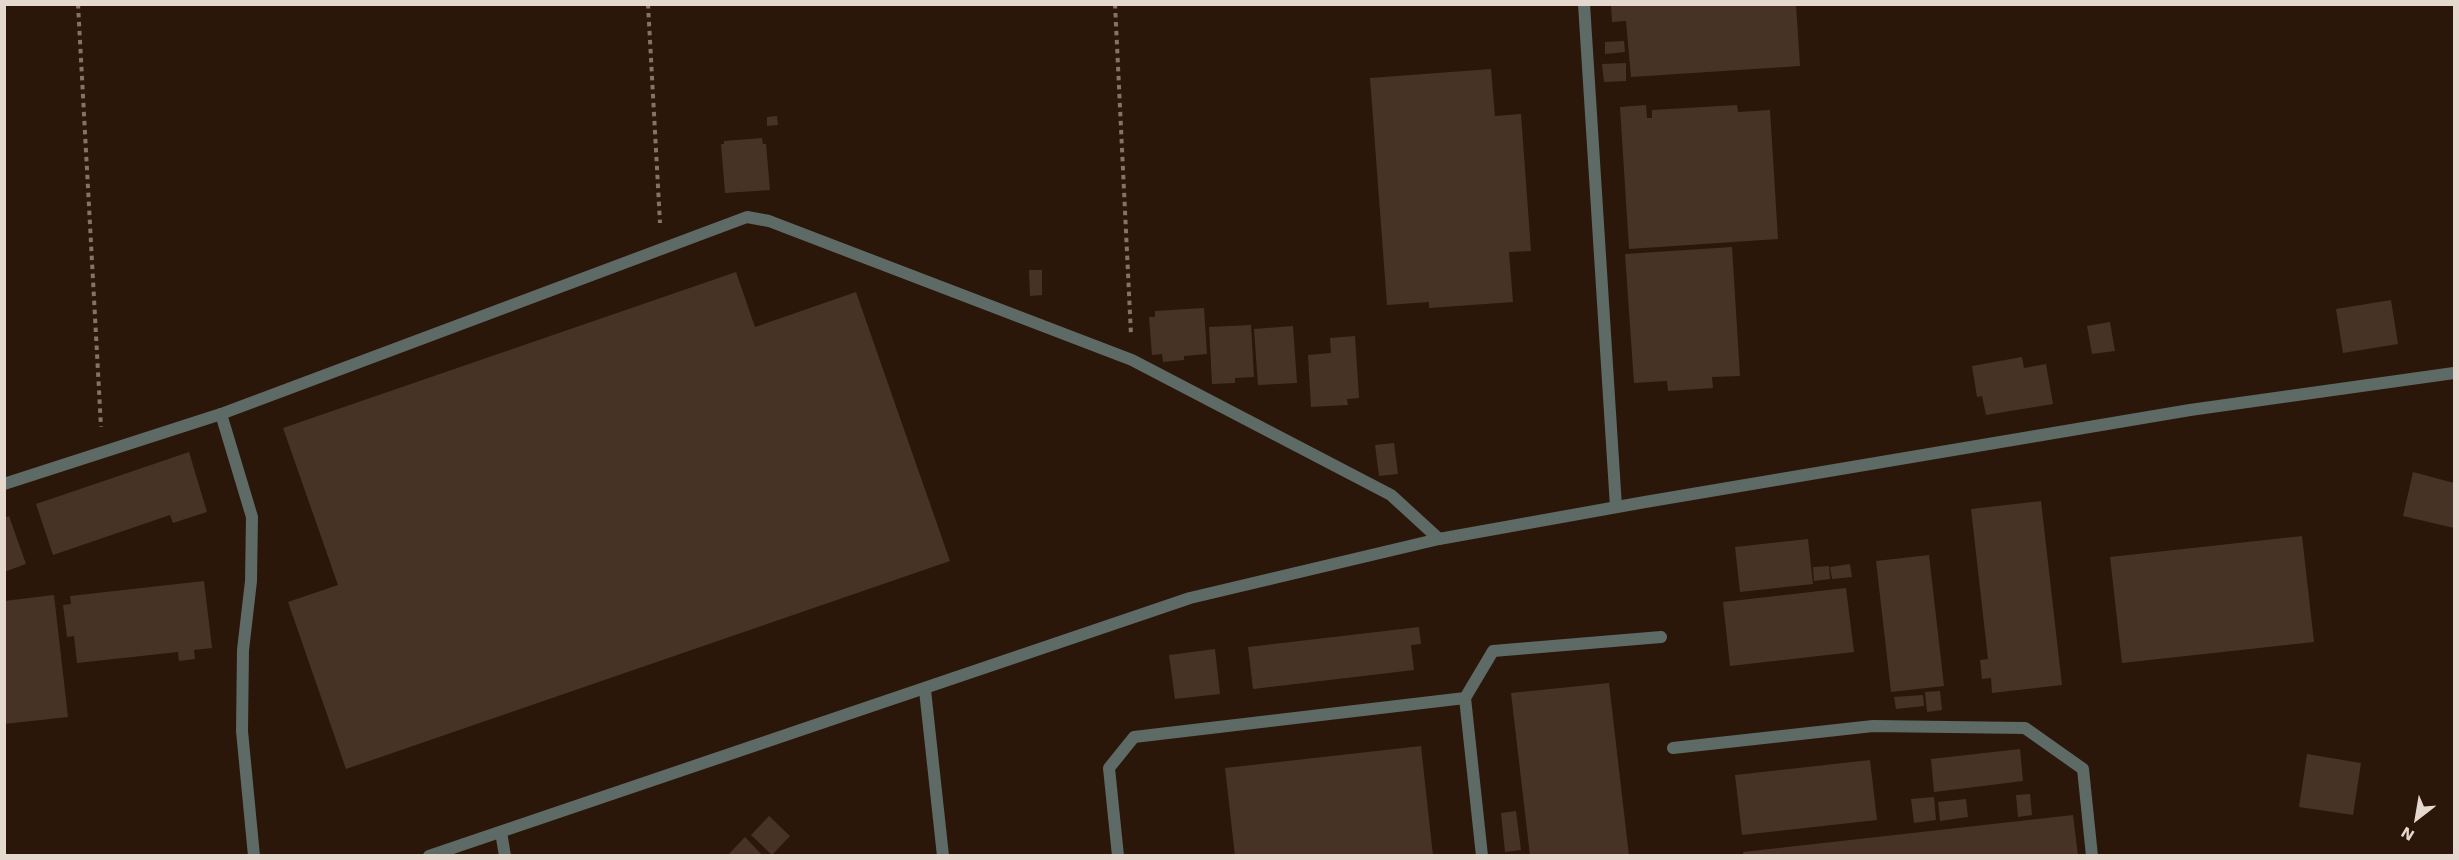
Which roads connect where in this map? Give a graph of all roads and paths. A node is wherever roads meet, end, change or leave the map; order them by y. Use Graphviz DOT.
graph roads {
  1 [pos="78,4"];
  2 [pos="648,4"];
  3 [pos="1115,4"];
  4 [pos="1584,4"];
  5 [pos="661,248"];
  6 [pos="1132,360"];
  7 [pos="2454,373"];
  8 [pos="221,414"];
  9 [pos="102,455"];
  10 [pos="4,484"];
  11 [pos="1616,507"];
  12 [pos="1439,539"];
  13 [pos="1660,638"];
  14 [pos="925,690"];
  15 [pos="1465,698"];
  16 [pos="1673,748"];
  17 [pos="501,832"];
  18 [pos="254,855"];
  19 [pos="429,855"];
  20 [pos="505,855"];
  21 [pos="943,855"];
  22 [pos="1118,855"];
  23 [pos="1482,855"];
  24 [pos="2092,855"];
  1 -- 9 [label="path"];
  2 -- 5 [label="path"];
  3 -- 6 [label="path"];
  4 -- 11 [label="street"];
  5 -- 6 [label="street"];
  5 -- 8 [label="street"];
  6 -- 12 [label="street"];
  7 -- 11 [label="street"];
  8 -- 9 [label="street"];
  8 -- 18 [label="street"];
  9 -- 10 [label="street"];
  11 -- 12 [label="street"];
  12 -- 14 [label="street"];
  13 -- 15 [label="street"];
  14 -- 17 [label="street"];
  14 -- 21 [label="street"];
  15 -- 22 [label="street"];
  15 -- 23 [label="street"];
  16 -- 24 [label="street"];
  17 -- 19 [label="street"];
  17 -- 20 [label="street"];
}
